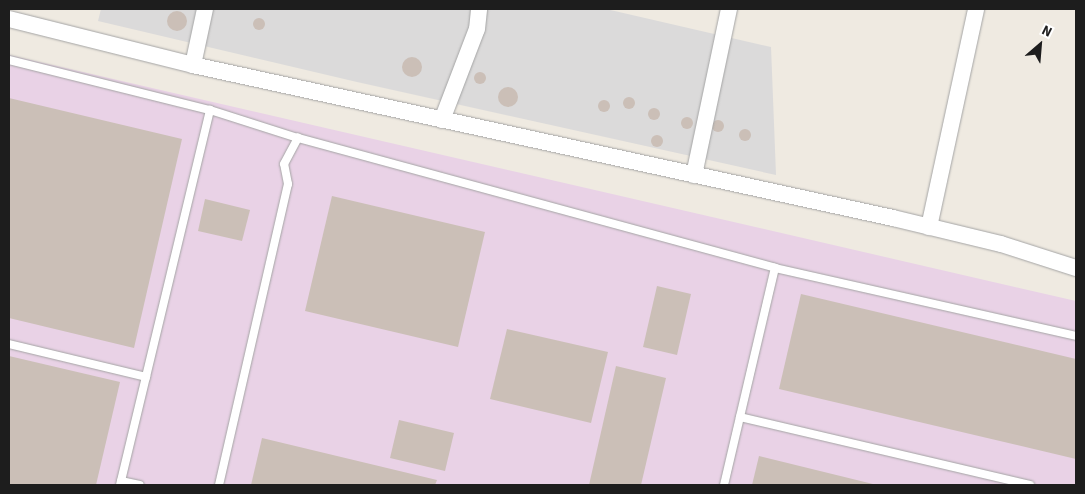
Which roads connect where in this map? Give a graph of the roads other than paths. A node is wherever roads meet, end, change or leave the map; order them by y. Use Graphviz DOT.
graph roads {
  1 [pos="205,9"];
  2 [pos="480,9"];
  3 [pos="728,9"];
  4 [pos="976,9"];
  5 [pos="9,19"];
  6 [pos="9,60"];
  7 [pos="193,65"];
  8 [pos="210,110"];
  9 [pos="442,120"];
  10 [pos="298,138"];
  11 [pos="694,175"];
  12 [pos="929,227"];
  13 [pos="775,268"];
  14 [pos="1076,268"];
  15 [pos="1076,336"];
  16 [pos="9,344"];
  17 [pos="146,377"];
  18 [pos="740,417"];
  19 [pos="121,483"];
  20 [pos="140,485"];
  21 [pos="219,485"];
  22 [pos="724,485"];
  23 [pos="1030,485"];
  1 -- 7 [label="street"];
  2 -- 9 [label="street"];
  3 -- 11 [label="street"];
  4 -- 12 [label="street"];
  5 -- 7 [label="street"];
  6 -- 8 [label="lane"];
  7 -- 9 [label="street"];
  8 -- 10 [label="lane"];
  8 -- 17 [label="lane"];
  9 -- 11 [label="street"];
  10 -- 13 [label="lane"];
  10 -- 21 [label="lane"];
  11 -- 12 [label="street"];
  12 -- 14 [label="street"];
  13 -- 15 [label="lane"];
  13 -- 18 [label="lane"];
  16 -- 17 [label="lane"];
  17 -- 19 [label="lane"];
  18 -- 22 [label="lane"];
  18 -- 23 [label="lane"];
  19 -- 20 [label="lane"];
}
